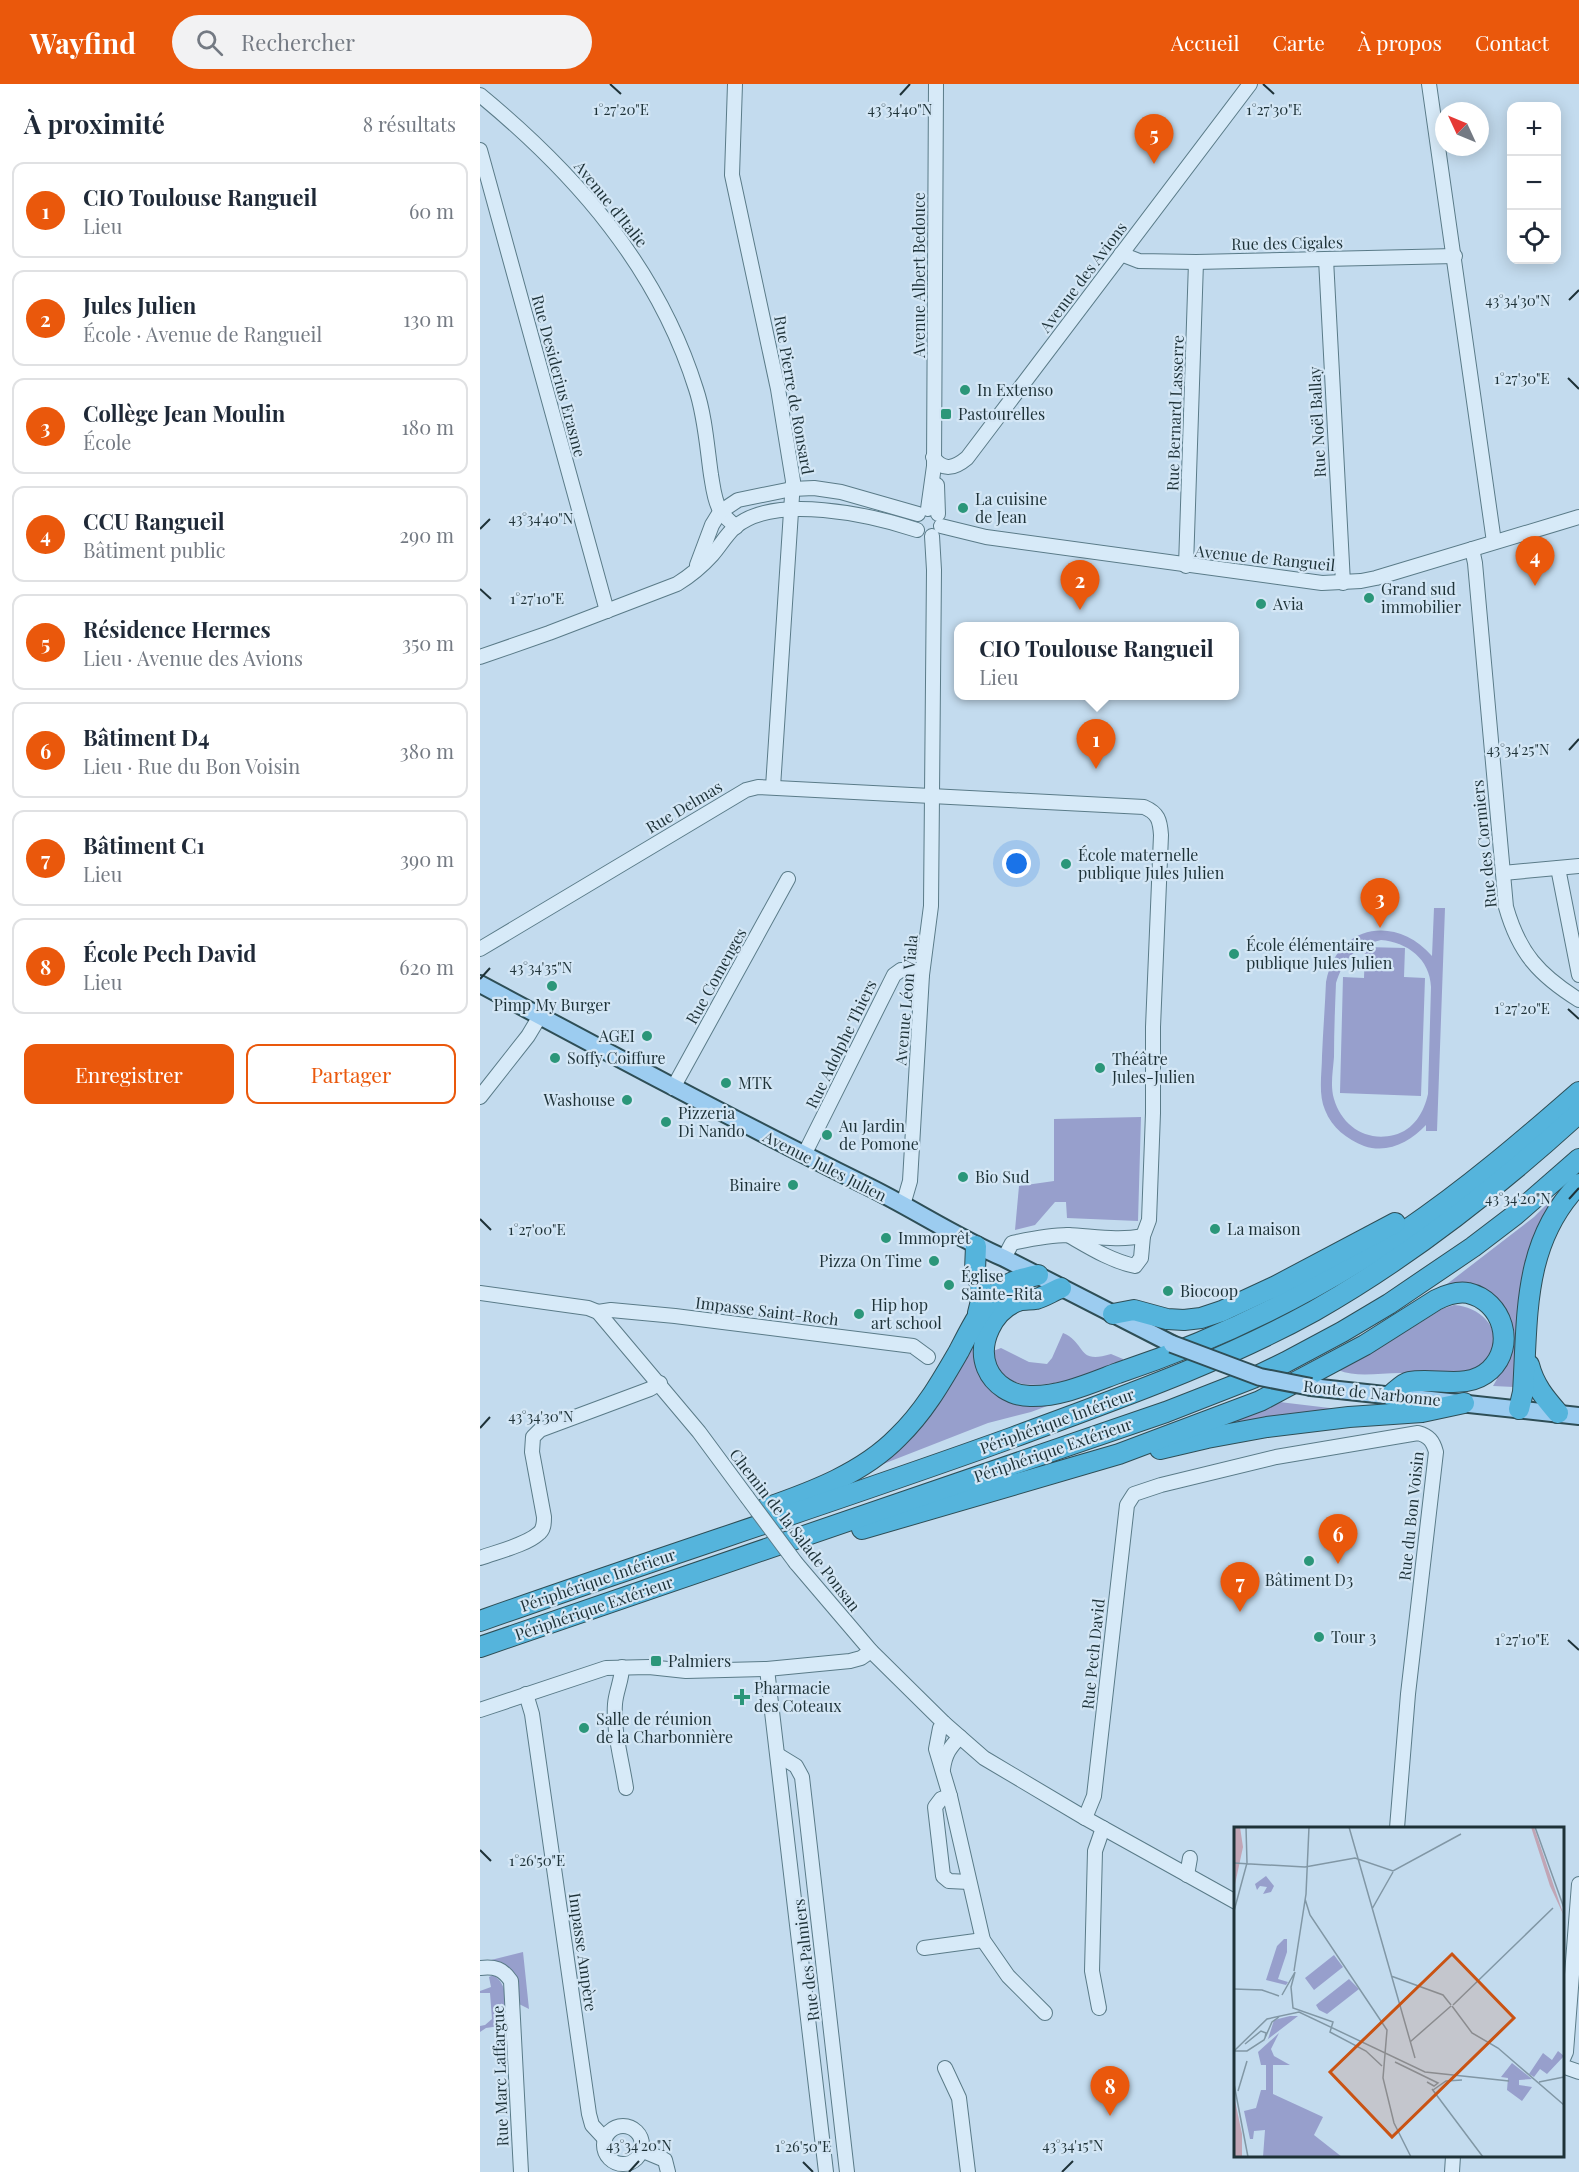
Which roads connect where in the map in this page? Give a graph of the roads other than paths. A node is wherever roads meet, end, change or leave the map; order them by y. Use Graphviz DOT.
graph roads {
  1 [pos="735,84"];
  2 [pos="936,84"];
  3 [pos="1250,84"];
  4 [pos="1429,84"];
  5 [pos="480,95"];
  6 [pos="480,150"];
  7 [pos="1121,254"];
  8 [pos="1455,256"];
  9 [pos="1326,259"];
  10 [pos="1196,262"];
  11 [pos="934,461"];
  12 [pos="792,489"];
  13 [pos="792,508"];
  14 [pos="720,512"];
  15 [pos="1579,517"];
  16 [pos="931,520"];
  17 [pos="736,526"];
  18 [pos="1494,542"];
  19 [pos="1472,549"];
  20 [pos="1186,566"];
  21 [pos="695,571"];
  22 [pos="1343,583"];
  23 [pos="607,611"];
  24 [pos="480,657"];
  25 [pos="773,787"];
  26 [pos="931,797"];
  27 [pos="1579,866"];
  28 [pos="1557,868"];
  29 [pos="1503,873"];
  30 [pos="788,879"];
  31 [pos="480,949"];
  32 [pos="921,975"];
  33 [pos="1579,975"];
  34 [pos="480,984"];
  35 [pos="1579,1000"];
  36 [pos="540,1016"];
  37 [pos="673,1088"];
  38 [pos="1579,1092"];
  39 [pos="480,1096"];
  40 [pos="1579,1113"];
  41 [pos="804,1155"];
  42 [pos="1579,1160"];
  43 [pos="1475,1179"];
  44 [pos="1579,1184"];
  45 [pos="903,1205"];
  46 [pos="1068,1235"];
  47 [pos="1143,1236"];
  48 [pos="976,1246"];
  49 [pos="1004,1258"];
  50 [pos="1038,1275"];
  51 [pos="1061,1288"];
  52 [pos="480,1293"];
  53 [pos="598,1312"];
  54 [pos="633,1313"];
  55 [pos="1113,1314"];
  56 [pos="976,1320"];
  57 [pos="623,1341"];
  58 [pos="1172,1344"];
  59 [pos="1526,1353"];
  60 [pos="928,1357"];
  61 [pos="660,1383"];
  62 [pos="1391,1395"];
  63 [pos="1464,1403"];
  64 [pos="1519,1409"];
  65 [pos="1558,1413"];
  66 [pos="1579,1416"];
  67 [pos="1119,1454"];
  68 [pos="1134,1494"];
  69 [pos="821,1531"];
  70 [pos="725,1536"];
  71 [pos="480,1558"];
  72 [pos="480,1621"];
  73 [pos="480,1647"];
  74 [pos="871,1651"];
  75 [pos="622,1667"];
  76 [pos="767,1668"];
  77 [pos="526,1694"];
  78 [pos="480,1710"];
  79 [pos="944,1723"];
  80 [pos="960,1737"];
  81 [pos="778,1755"];
  82 [pos="943,1771"];
  83 [pos="626,1788"];
  84 [pos="950,1796"];
  85 [pos="1085,1818"];
  86 [pos="1397,1827"];
  87 [pos="1103,1828"];
  88 [pos="1190,1858"];
  89 [pos="1187,1875"];
  90 [pos="969,1882"];
  91 [pos="1579,1884"];
  92 [pos="1234,1901"];
  93 [pos="982,1940"];
  94 [pos="924,1948"];
  95 [pos="480,1968"];
  96 [pos="1099,2008"];
  97 [pos="1046,2013"];
  98 [pos="1564,2058"];
  99 [pos="1564,2066"];
  100 [pos="945,2068"];
  101 [pos="1579,2072"];
  102 [pos="605,2139"];
  103 [pos="641,2150"];
  104 [pos="1453,2157"];
  105 [pos="521,2172"];
  106 [pos="668,2172"];
  107 [pos="826,2172"];
  108 [pos="847,2172"];
  109 [pos="968,2172"];
  110 [pos="1452,2172"];
  1 -- 12 [label="street, Rue Pierre de Ronsard"];
  2 -- 11 [label="street, Avenue Albert Bedouce"];
  3 -- 7 [label="street, Avenue des Avions"];
  4 -- 8 [label="street"];
  5 -- 14 [label="street, Avenue d'Italie"];
  6 -- 23 [label="street, Rue Desiderius Erasme"];
  7 -- 10 [label="street, Rue des Cigales"];
  7 -- 11 [label="street, Avenue des Avions"];
  8 -- 9 [label="street, Rue des Cigales"];
  8 -- 18 [label="street"];
  9 -- 10 [label="street, Rue des Cigales"];
  9 -- 22 [label="street, Rue Noël Ballay"];
  10 -- 20 [label="street, Rue Bernard Lasserre"];
  11 -- 16 [label="street, Avenue Albert Bedouce"];
  12 -- 13 [label="street, Rue Pierre de Ronsard"];
  12 -- 14 [label="street, Avenue de Rangueil"];
  12 -- 16 [label="street, Avenue de Rangueil"];
  13 -- 16 [label="street"];
  13 -- 17 [label="street"];
  13 -- 25 [label="street, Rue Pierre de Ronsard"];
  14 -- 17 [label="street"];
  14 -- 21 [label="street"];
  15 -- 18 [label="street, Avenue de Rangueil"];
  16 -- 20 [label="street, Avenue de Rangueil"];
  16 -- 26 [label="street, Avenue Albert Bedouce"];
  17 -- 21 [label="street"];
  18 -- 19 [label="street, Avenue de Rangueil"];
  19 -- 22 [label="street, Avenue de Rangueil"];
  19 -- 29 [label="street, Rue des Cormiers"];
  20 -- 22 [label="street, Avenue de Rangueil"];
  21 -- 23 [label="street"];
  23 -- 24 [label="street"];
  25 -- 26 [label="street, Rue Delmas"];
  25 -- 31 [label="street, Rue Delmas"];
  26 -- 32 [label="street, Avenue Léon Viala"];
  26 -- 47 [label="street, Rue Delmas"];
  27 -- 28 [label="street"];
  28 -- 29 [label="street"];
  28 -- 33 [label="street"];
  29 -- 35 [label="street, Rue des Cormiers"];
  30 -- 37 [label="street, Rue Comenges"];
  32 -- 41 [label="street, Rue Adolphe Thiers"];
  32 -- 45 [label="street, Avenue Léon Viala"];
  34 -- 36 [label="main road, Avenue Jules Julien"];
  36 -- 37 [label="main road, Avenue Jules Julien"];
  36 -- 39 [label="street"];
  37 -- 41 [label="main road, Avenue Jules Julien"];
  38 -- 43 [label="highway"];
  40 -- 70 [label="highway, Périphérique Intérieur"];
  41 -- 45 [label="main road, Avenue Jules Julien"];
  42 -- 69 [label="highway, Périphérique Extérieur"];
  43 -- 51 [label="highway"];
  43 -- 55 [label="highway"];
  44 -- 59 [label="highway"];
  45 -- 48 [label="main road, Avenue Jules Julien"];
  46 -- 47 [label="street"];
  46 -- 47 [label="street"];
  46 -- 49 [label="street"];
  48 -- 49 [label="main road, Avenue Jules Julien"];
  48 -- 56 [label="highway"];
  49 -- 50 [label="main road, Avenue Jules Julien"];
  50 -- 51 [label="main road, Avenue Jules Julien"];
  50 -- 56 [label="highway"];
  51 -- 55 [label="main road, Avenue Jules Julien"];
  52 -- 53 [label="street, Impasse Saint-Roch"];
  53 -- 54 [label="street, Impasse Saint-Roch"];
  53 -- 57 [label="street, Chemin de la Salade Ponsan"];
  54 -- 57 [label="street"];
  54 -- 60 [label="street, Impasse Saint-Roch"];
  55 -- 58 [label="main road, Avenue Jules Julien"];
  56 -- 70 [label="highway"];
  57 -- 61 [label="street, Chemin de la Salade Ponsan"];
  58 -- 62 [label="main road, Route de Narbonne, bridge"];
  59 -- 64 [label="highway"];
  59 -- 65 [label="highway"];
  61 -- 71 [label="street"];
  61 -- 74 [label="street, Chemin de la Salade Ponsan, bridge"];
  62 -- 63 [label="main road, Route de Narbonne"];
  62 -- 67 [label="highway"];
  63 -- 64 [label="main road, Route de Narbonne"];
  63 -- 67 [label="highway"];
  64 -- 65 [label="main road, Route de Narbonne"];
  65 -- 66 [label="main road, Route de Narbonne"];
  67 -- 69 [label="highway"];
  68 -- 85 [label="street, Rue Pech David"];
  68 -- 86 [label="street, Rue du Bon Voisin"];
  69 -- 73 [label="highway, Périphérique Extérieur"];
  70 -- 72 [label="highway, Périphérique Intérieur"];
  74 -- 76 [label="street"];
  74 -- 79 [label="street, Chemin de la Salade Ponsan"];
  75 -- 76 [label="street"];
  75 -- 77 [label="street"];
  75 -- 83 [label="street"];
  76 -- 81 [label="street, Rue des Palmiers"];
  77 -- 78 [label="street"];
  77 -- 102 [label="street, Impasse Ampère"];
  79 -- 80 [label="street, Chemin de la Salade Ponsan"];
  79 -- 82 [label="street"];
  80 -- 82 [label="street"];
  80 -- 85 [label="street, Chemin de la Salade Ponsan"];
  81 -- 107 [label="street, Rue des Palmiers"];
  81 -- 108 [label="street, Rue des Palmiers"];
  82 -- 84 [label="street"];
  84 -- 90 [label="street"];
  84 -- 90 [label="street"];
  85 -- 87 [label="street, Chemin de la Salade Ponsan"];
  87 -- 89 [label="street, Chemin de la Salade Ponsan"];
  87 -- 96 [label="street"];
  88 -- 89 [label="street"];
  89 -- 92 [label="street, Chemin de la Salade Ponsan"];
  90 -- 93 [label="street"];
  91 -- 98 [label="street"];
  93 -- 94 [label="street"];
  93 -- 97 [label="street"];
  95 -- 105 [label="street, Rue Marc Laffargue"];
  99 -- 101 [label="street"];
  100 -- 109 [label="street"];
  102 -- 103 [label="street, Impasse Ampère"];
  102 -- 103 [label="street"];
  103 -- 106 [label="street"];
  104 -- 110 [label="street"];
}
